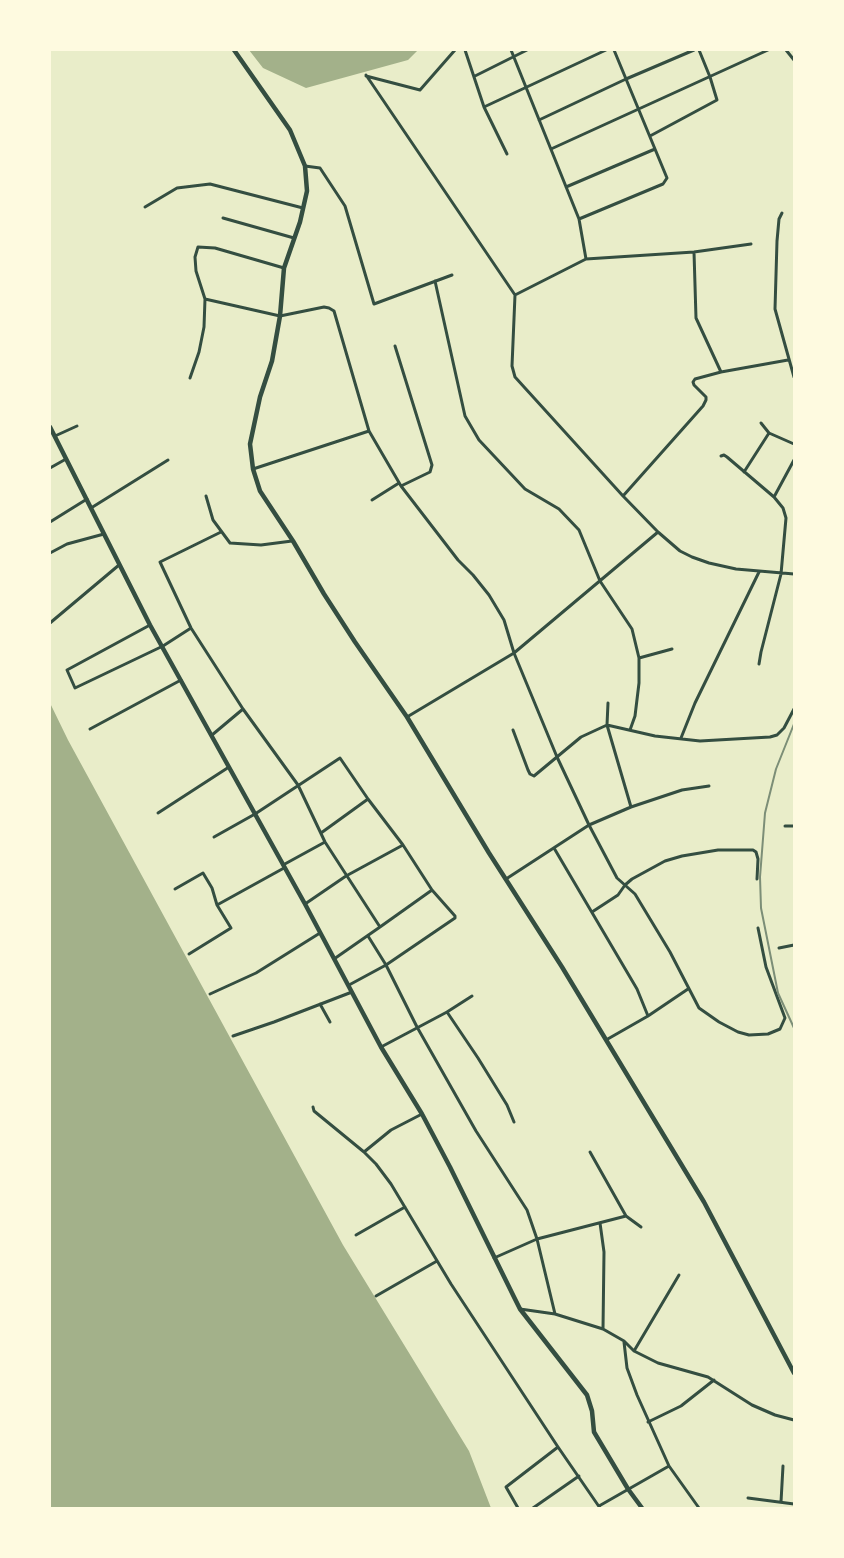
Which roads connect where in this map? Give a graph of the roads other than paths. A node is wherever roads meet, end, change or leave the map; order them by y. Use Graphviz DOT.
graph roads {
  1 [pos="234,50"];
  2 [pos="456,50"];
  3 [pos="465,50"];
  4 [pos="511,50"];
  5 [pos="527,50"];
  6 [pos="606,50"];
  7 [pos="614,50"];
  8 [pos="694,50"];
  9 [pos="699,50"];
  10 [pos="768,50"];
  11 [pos="786,50"];
  12 [pos="514,56"];
  13 [pos="794,60"];
  14 [pos="475,76"];
  15 [pos="710,77"];
  16 [pos="626,79"];
  17 [pos="526,88"];
  18 [pos="484,107"];
  19 [pos="638,109"];
  20 [pos="539,120"];
  21 [pos="650,136"];
  22 [pos="551,149"];
  23 [pos="655,149"];
  24 [pos="507,154"];
  25 [pos="305,166"];
  26 [pos="566,187"];
  27 [pos="145,207"];
  28 [pos="303,208"];
  29 [pos="782,213"];
  30 [pos="223,218"];
  31 [pos="579,219"];
  32 [pos="294,238"];
  33 [pos="751,244"];
  34 [pos="694,252"];
  35 [pos="586,259"];
  36 [pos="284,268"];
  37 [pos="452,275"];
  38 [pos="435,281"];
  39 [pos="515,295"];
  40 [pos="205,299"];
  41 [pos="280,316"];
  42 [pos="395,346"];
  43 [pos="788,360"];
  44 [pos="721,372"];
  45 [pos="794,377"];
  46 [pos="190,378"];
  47 [pos="761,423"];
  48 [pos="77,426"];
  49 [pos="50,428"];
  50 [pos="369,431"];
  51 [pos="770,433"];
  52 [pos="54,436"];
  53 [pos="794,444"];
  54 [pos="721,456"];
  55 [pos="66,458"];
  56 [pos="168,460"];
  57 [pos="794,460"];
  58 [pos="50,468"];
  59 [pos="253,469"];
  60 [pos="744,472"];
  61 [pos="400,484"];
  62 [pos="206,496"];
  63 [pos="623,496"];
  64 [pos="774,497"];
  65 [pos="87,499"];
  66 [pos="372,500"];
  67 [pos="91,508"];
  68 [pos="50,522"];
  69 [pos="221,532"];
  70 [pos="658,532"];
  71 [pos="104,534"];
  72 [pos="293,541"];
  73 [pos="50,553"];
  74 [pos="120,565"];
  75 [pos="759,572"];
  76 [pos="781,574"];
  77 [pos="794,574"];
  78 [pos="600,581"];
  79 [pos="50,622"];
  80 [pos="150,625"];
  81 [pos="191,628"];
  82 [pos="163,646"];
  83 [pos="672,650"];
  84 [pos="514,653"];
  85 [pos="639,658"];
  86 [pos="759,664"];
  87 [pos="182,680"];
  88 [pos="608,703"];
  89 [pos="243,709"];
  90 [pos="794,709"];
  91 [pos="407,717"];
  92 [pos="607,724"];
  93 [pos="90,729"];
  94 [pos="513,730"];
  95 [pos="630,730"];
  96 [pos="212,735"];
  97 [pos="681,738"];
  98 [pos="557,757"];
  99 [pos="230,767"];
  100 [pos="298,785"];
  101 [pos="709,786"];
  102 [pos="368,799"];
  103 [pos="631,807"];
  104 [pos="158,813"];
  105 [pos="256,814"];
  106 [pos="589,825"];
  107 [pos="786,826"];
  108 [pos="794,826"];
  109 [pos="321,833"];
  110 [pos="214,837"];
  111 [pos="325,842"];
  112 [pos="403,845"];
  113 [pos="554,848"];
  114 [pos="284,866"];
  115 [pos="346,876"];
  116 [pos="757,879"];
  117 [pos="506,880"];
  118 [pos="625,885"];
  119 [pos="175,889"];
  120 [pos="432,890"];
  121 [pos="305,904"];
  122 [pos="217,905"];
  123 [pos="592,912"];
  124 [pos="380,927"];
  125 [pos="758,928"];
  126 [pos="320,933"];
  127 [pos="368,936"];
  128 [pos="794,945"];
  129 [pos="779,948"];
  130 [pos="189,954"];
  131 [pos="334,959"];
  132 [pos="386,965"];
  133 [pos="348,986"];
  134 [pos="688,989"];
  135 [pos="352,992"];
  136 [pos="210,994"];
  137 [pos="472,996"];
  138 [pos="320,1004"];
  139 [pos="447,1012"];
  140 [pos="648,1016"];
  141 [pos="330,1022"];
  142 [pos="417,1027"];
  143 [pos="233,1036"];
  144 [pos="606,1040"];
  145 [pos="381,1048"];
  146 [pos="313,1107"];
  147 [pos="422,1114"];
  148 [pos="514,1122"];
  149 [pos="364,1152"];
  150 [pos="590,1152"];
  151 [pos="404,1207"];
  152 [pos="626,1216"];
  153 [pos="600,1223"];
  154 [pos="641,1227"];
  155 [pos="356,1235"];
  156 [pos="537,1239"];
  157 [pos="494,1258"];
  158 [pos="437,1261"];
  159 [pos="679,1275"];
  160 [pos="376,1296"];
  161 [pos="520,1308"];
  162 [pos="555,1314"];
  163 [pos="603,1329"];
  164 [pos="624,1341"];
  165 [pos="634,1351"];
  166 [pos="794,1373"];
  167 [pos="714,1380"];
  168 [pos="794,1420"];
  169 [pos="648,1422"];
  170 [pos="558,1447"];
  171 [pos="669,1466"];
  172 [pos="783,1466"];
  173 [pos="579,1476"];
  174 [pos="628,1489"];
  175 [pos="748,1498"];
  176 [pos="781,1502"];
  177 [pos="794,1504"];
  178 [pos="600,1507"];
  179 [pos="518,1508"];
  180 [pos="533,1508"];
  181 [pos="642,1508"];
  182 [pos="699,1508"];
  1 -- 25 [label="street"];
  2 -- 39 [label="street"];
  3 -- 14 [label="street"];
  4 -- 12 [label="street"];
  5 -- 12 [label="street"];
  6 -- 17 [label="street"];
  7 -- 16 [label="street"];
  8 -- 16 [label="street"];
  9 -- 15 [label="street"];
  10 -- 15 [label="street"];
  11 -- 13 [label="street"];
  12 -- 14 [label="street"];
  12 -- 17 [label="street"];
  14 -- 18 [label="street"];
  15 -- 19 [label="street"];
  15 -- 21 [label="street"];
  16 -- 19 [label="street"];
  16 -- 20 [label="street"];
  17 -- 18 [label="street"];
  17 -- 20 [label="street"];
  18 -- 24 [label="street"];
  19 -- 21 [label="street"];
  19 -- 22 [label="street"];
  20 -- 22 [label="street"];
  21 -- 23 [label="street"];
  22 -- 26 [label="street"];
  23 -- 26 [label="street"];
  23 -- 31 [label="street"];
  25 -- 28 [label="street"];
  25 -- 38 [label="street"];
  26 -- 31 [label="street"];
  27 -- 28 [label="street"];
  28 -- 32 [label="street"];
  29 -- 43 [label="street"];
  30 -- 32 [label="street"];
  31 -- 35 [label="street"];
  32 -- 36 [label="street"];
  33 -- 34 [label="street"];
  34 -- 35 [label="street"];
  34 -- 44 [label="street"];
  35 -- 39 [label="street"];
  36 -- 40 [label="street"];
  36 -- 41 [label="street"];
  37 -- 38 [label="street"];
  38 -- 78 [label="street"];
  39 -- 63 [label="street"];
  40 -- 41 [label="street"];
  40 -- 46 [label="street"];
  41 -- 50 [label="street"];
  41 -- 59 [label="street"];
  42 -- 61 [label="street"];
  43 -- 44 [label="street"];
  43 -- 45 [label="street"];
  44 -- 63 [label="street"];
  47 -- 51 [label="street"];
  48 -- 52 [label="street"];
  49 -- 52 [label="street"];
  50 -- 59 [label="street"];
  50 -- 61 [label="street"];
  51 -- 53 [label="street"];
  51 -- 60 [label="street"];
  52 -- 55 [label="street"];
  54 -- 60 [label="street"];
  55 -- 58 [label="street"];
  55 -- 65 [label="street"];
  56 -- 67 [label="street"];
  57 -- 64 [label="street"];
  59 -- 72 [label="street"];
  60 -- 64 [label="street"];
  61 -- 66 [label="street"];
  61 -- 84 [label="street"];
  62 -- 69 [label="street"];
  63 -- 70 [label="street"];
  64 -- 76 [label="street"];
  65 -- 67 [label="street"];
  65 -- 68 [label="street"];
  67 -- 71 [label="street"];
  69 -- 72 [label="street"];
  69 -- 81 [label="street"];
  70 -- 75 [label="street"];
  70 -- 78 [label="street"];
  71 -- 73 [label="street"];
  71 -- 74 [label="street"];
  72 -- 91 [label="street"];
  74 -- 79 [label="street"];
  74 -- 80 [label="street"];
  75 -- 76 [label="street"];
  75 -- 97 [label="street"];
  76 -- 77 [label="street"];
  76 -- 86 [label="street"];
  78 -- 84 [label="street"];
  78 -- 85 [label="street"];
  80 -- 82 [label="street"];
  80 -- 82 [label="street"];
  81 -- 82 [label="street"];
  81 -- 89 [label="street"];
  82 -- 87 [label="street"];
  83 -- 85 [label="street"];
  84 -- 91 [label="street"];
  84 -- 98 [label="street"];
  85 -- 95 [label="street"];
  87 -- 93 [label="street"];
  87 -- 96 [label="street"];
  88 -- 92 [label="street"];
  89 -- 96 [label="street"];
  89 -- 100 [label="street"];
  90 -- 97 [label="street"];
  91 -- 117 [label="street"];
  92 -- 95 [label="street"];
  92 -- 98 [label="street"];
  92 -- 103 [label="street"];
  94 -- 98 [label="street"];
  95 -- 97 [label="street"];
  96 -- 99 [label="street"];
  98 -- 106 [label="street"];
  99 -- 104 [label="street"];
  99 -- 105 [label="street"];
  100 -- 102 [label="street"];
  100 -- 105 [label="street"];
  100 -- 109 [label="street"];
  101 -- 103 [label="street"];
  102 -- 109 [label="street"];
  102 -- 112 [label="street"];
  103 -- 106 [label="street"];
  105 -- 110 [label="street"];
  105 -- 114 [label="street"];
  106 -- 113 [label="street"];
  106 -- 118 [label="street"];
  107 -- 108 [label="street"];
  109 -- 111 [label="street"];
  111 -- 114 [label="street"];
  111 -- 115 [label="street"];
  112 -- 115 [label="street"];
  112 -- 120 [label="street"];
  113 -- 117 [label="street"];
  113 -- 123 [label="street"];
  114 -- 121 [label="street"];
  114 -- 122 [label="street"];
  115 -- 121 [label="street"];
  115 -- 124 [label="street"];
  116 -- 118 [label="street"];
  117 -- 144 [label="street"];
  118 -- 123 [label="street"];
  118 -- 134 [label="street"];
  119 -- 122 [label="street"];
  120 -- 124 [label="street"];
  120 -- 132 [label="street"];
  121 -- 126 [label="street"];
  122 -- 130 [label="street"];
  123 -- 140 [label="street"];
  124 -- 127 [label="street"];
  125 -- 134 [label="street"];
  126 -- 131 [label="street"];
  126 -- 136 [label="street"];
  127 -- 131 [label="street"];
  127 -- 132 [label="street"];
  128 -- 129 [label="street"];
  131 -- 133 [label="street"];
  132 -- 133 [label="street"];
  132 -- 142 [label="street"];
  133 -- 135 [label="street"];
  134 -- 140 [label="street"];
  135 -- 138 [label="street"];
  135 -- 145 [label="street"];
  137 -- 139 [label="street"];
  138 -- 141 [label="street"];
  138 -- 143 [label="street"];
  139 -- 142 [label="street"];
  139 -- 148 [label="street"];
  140 -- 144 [label="street"];
  142 -- 145 [label="street"];
  142 -- 156 [label="street"];
  144 -- 166 [label="street"];
  145 -- 147 [label="street"];
  146 -- 149 [label="street"];
  147 -- 149 [label="street"];
  147 -- 157 [label="street"];
  149 -- 151 [label="street"];
  150 -- 152 [label="street"];
  151 -- 155 [label="street"];
  151 -- 158 [label="street"];
  152 -- 153 [label="street"];
  152 -- 154 [label="street"];
  153 -- 156 [label="street"];
  153 -- 163 [label="street"];
  156 -- 157 [label="street"];
  156 -- 162 [label="street"];
  157 -- 161 [label="street"];
  158 -- 160 [label="street"];
  158 -- 170 [label="street"];
  159 -- 165 [label="street"];
  161 -- 162 [label="street"];
  161 -- 174 [label="street"];
  162 -- 163 [label="street"];
  163 -- 164 [label="street"];
  164 -- 165 [label="street"];
  164 -- 169 [label="street"];
  165 -- 167 [label="street"];
  167 -- 168 [label="street"];
  167 -- 169 [label="street"];
  169 -- 171 [label="street"];
  170 -- 173 [label="street"];
  170 -- 179 [label="street"];
  171 -- 174 [label="street"];
  171 -- 182 [label="street"];
  172 -- 176 [label="street"];
  173 -- 178 [label="street"];
  173 -- 180 [label="street"];
  174 -- 178 [label="street"];
  174 -- 181 [label="street"];
  175 -- 176 [label="street"];
  176 -- 177 [label="street"];
}
